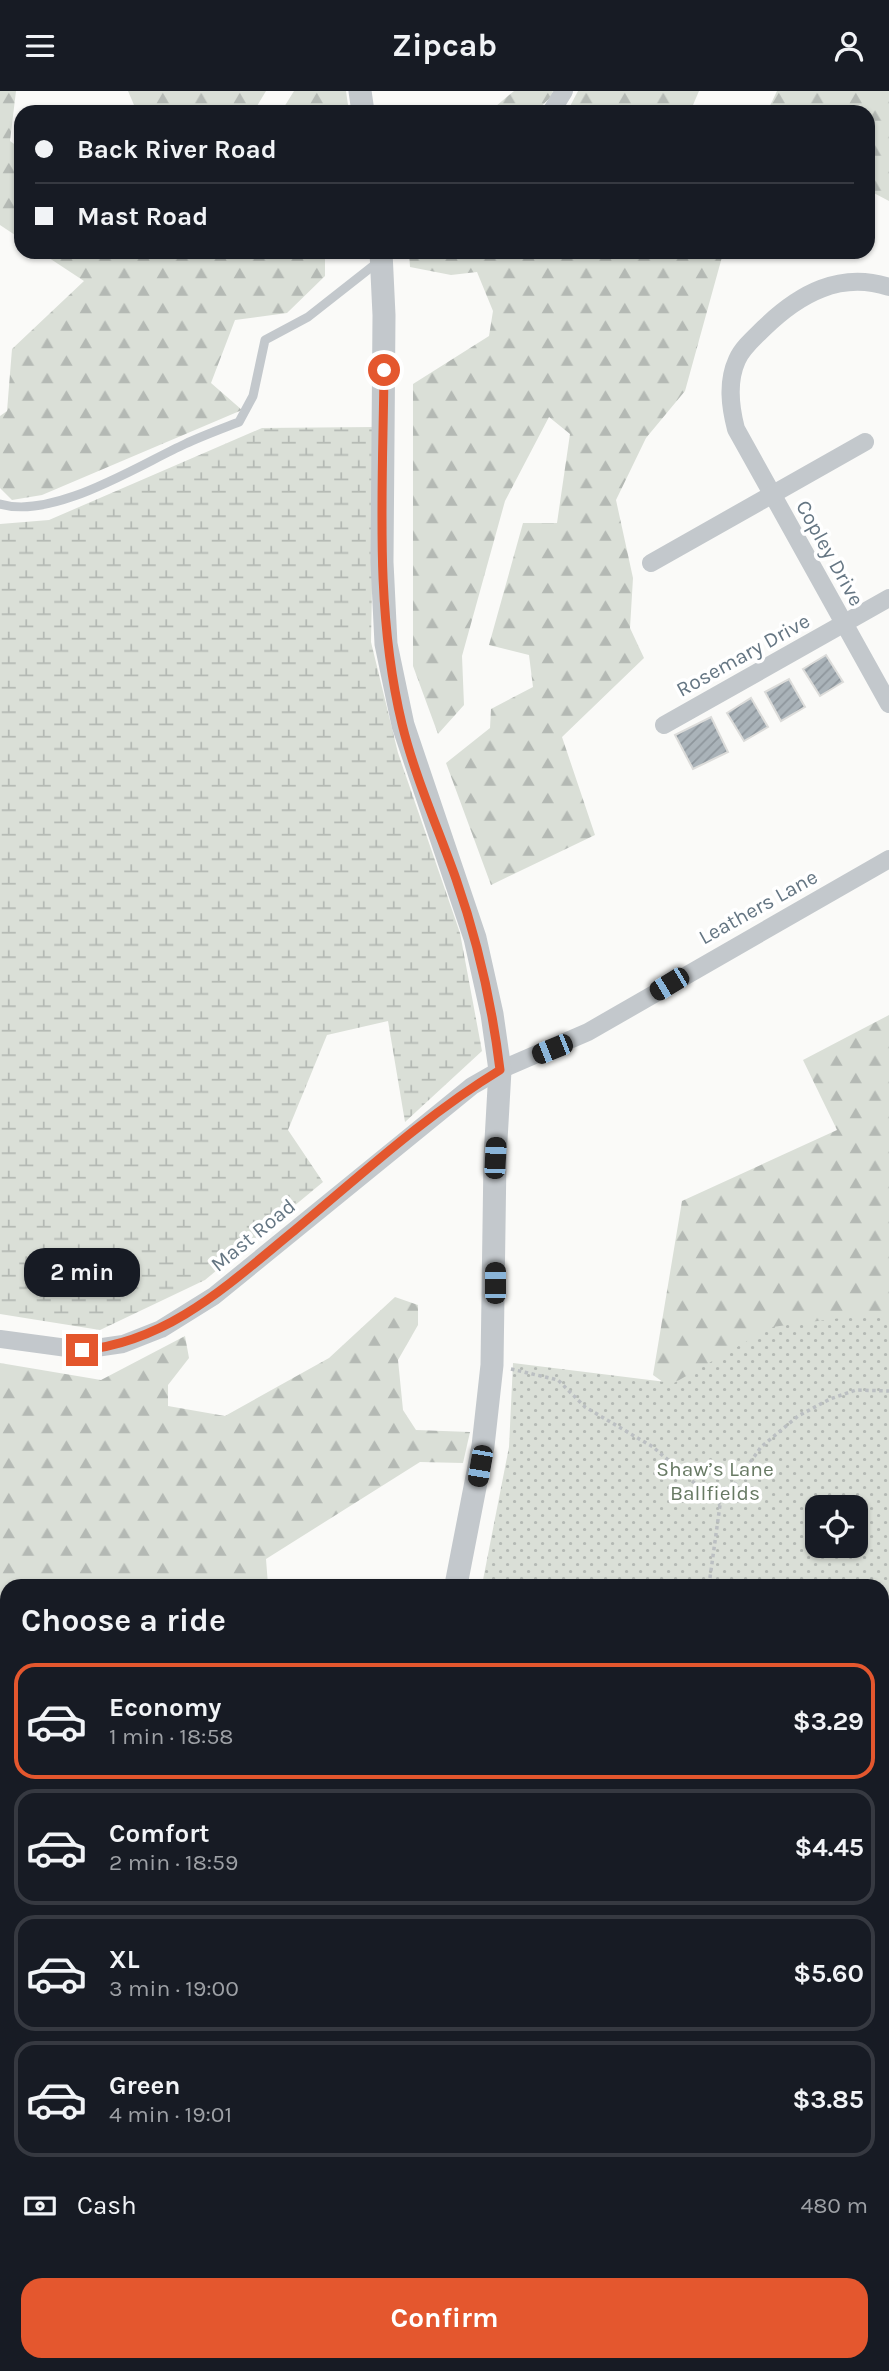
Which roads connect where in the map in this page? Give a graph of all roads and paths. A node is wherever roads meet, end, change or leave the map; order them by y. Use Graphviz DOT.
graph roads {
  1 [pos="378,259"];
  2 [pos="384,259"];
  3 [pos="889,287"];
  4 [pos="865,442"];
  5 [pos="773,496"];
  6 [pos="0,505"];
  7 [pos="651,563"];
  8 [pos="889,598"];
  9 [pos="843,624"];
  10 [pos="889,704"];
  11 [pos="664,725"];
  12 [pos="889,859"];
  13 [pos="500,1070"];
  14 [pos="0,1339"];
  15 [pos="506,1367"];
  16 [pos="889,1391"];
  17 [pos="720,1505"];
  18 [pos="457,1579"];
  19 [pos="710,1579"];
  1 -- 6 [label="lane"];
  2 -- 13 [label="street"];
  3 -- 5 [label="street, Copley Drive"];
  4 -- 5 [label="street"];
  5 -- 7 [label="street"];
  5 -- 9 [label="street, Copley Drive"];
  8 -- 9 [label="street, Rosemary Drive"];
  9 -- 10 [label="street, Copley Drive"];
  9 -- 11 [label="street, Rosemary Drive"];
  12 -- 13 [label="street, Leathers Lane"];
  13 -- 14 [label="street, Mast Road"];
  13 -- 18 [label="street"];
  15 -- 17 [label="path"];
  16 -- 17 [label="path"];
  17 -- 19 [label="path"];
}
